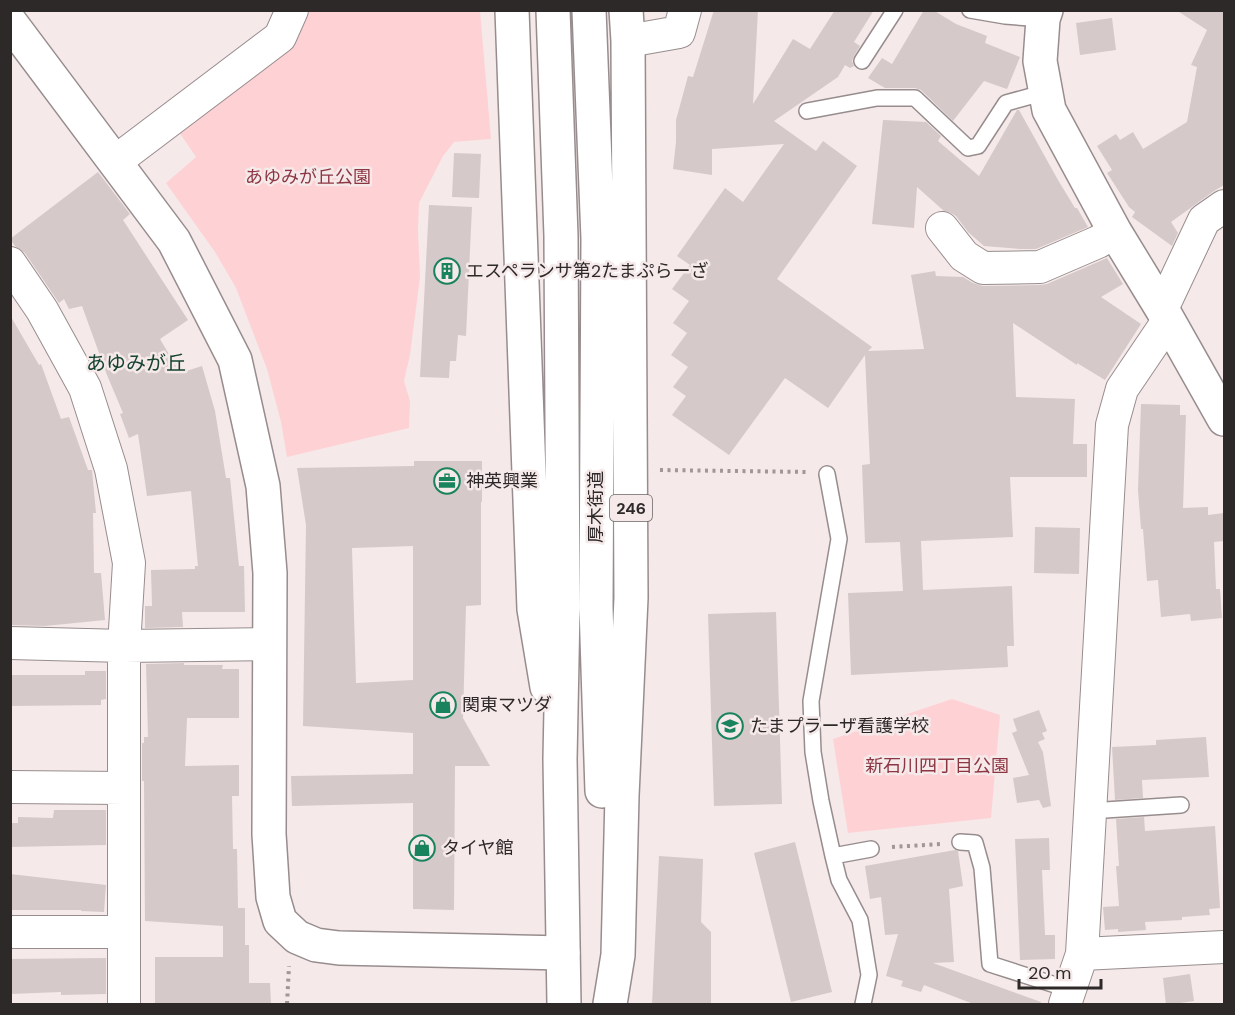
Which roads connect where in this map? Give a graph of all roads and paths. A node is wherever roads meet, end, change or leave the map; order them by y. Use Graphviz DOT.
graph roads {
  1 [pos="292,10"];
  2 [pos="512,10"];
  3 [pos="553,10"];
  4 [pos="588,10"];
  5 [pos="685,10"];
  6 [pos="895,10"];
  7 [pos="970,10"];
  8 [pos="1045,15"];
  9 [pos="627,26"];
  10 [pos="14,34"];
  11 [pos="862,61"];
  12 [pos="1046,92"];
  13 [pos="807,111"];
  14 [pos="116,161"];
  15 [pos="1224,206"];
  16 [pos="942,228"];
  17 [pos="1115,232"];
  18 [pos="10,263"];
  19 [pos="1165,315"];
  20 [pos="1224,419"];
  21 [pos="667,470"];
  22 [pos="819,473"];
  23 [pos="10,643"];
  24 [pos="269,644"];
  25 [pos="124,646"];
  26 [pos="560,759"];
  27 [pos="10,787"];
  28 [pos="123,788"];
  29 [pos="1181,804"];
  30 [pos="1090,811"];
  31 [pos="960,842"];
  32 [pos="871,849"];
  33 [pos="833,856"];
  34 [pos="10,932"];
  35 [pos="123,932"];
  36 [pos="1224,947"];
  37 [pos="563,953"];
  38 [pos="1082,954"];
  39 [pos="288,971"];
  40 [pos="1068,997"];
  41 [pos="124,1005"];
  42 [pos="287,1005"];
  43 [pos="564,1005"];
  44 [pos="600,1005"];
  45 [pos="610,1005"];
  46 [pos="862,1005"];
  1 -- 14 [label="street"];
  2 -- 26 [label="main road"];
  3 -- 26 [label="main road, 厚木街道"];
  4 -- 44 [label="main road, 厚木街道 / 246"];
  5 -- 9 [label="street"];
  6 -- 11 [label="lane"];
  7 -- 8 [label="lane"];
  8 -- 12 [label="main road"];
  9 -- 45 [label="main road, 246"];
  10 -- 14 [label="main road"];
  12 -- 13 [label="lane"];
  12 -- 17 [label="main road"];
  14 -- 24 [label="main road"];
  15 -- 19 [label="street"];
  16 -- 17 [label="street"];
  17 -- 19 [label="main road"];
  18 -- 25 [label="street"];
  19 -- 20 [label="main road"];
  19 -- 30 [label="street"];
  21 -- 22 [label="path"];
  22 -- 33 [label="lane"];
  23 -- 25 [label="street"];
  24 -- 25 [label="street"];
  24 -- 37 [label="main road"];
  25 -- 28 [label="street"];
  26 -- 37 [label="main road, 厚木街道"];
  27 -- 28 [label="street"];
  28 -- 35 [label="street"];
  29 -- 30 [label="lane"];
  30 -- 38 [label="street"];
  31 -- 32 [label="path"];
  31 -- 40 [label="lane"];
  32 -- 33 [label="lane"];
  33 -- 46 [label="lane"];
  34 -- 35 [label="street"];
  35 -- 41 [label="street"];
  36 -- 38 [label="street"];
  37 -- 43 [label="main road, 厚木街道"];
  38 -- 40 [label="street"];
  39 -- 42 [label="path"];
}
